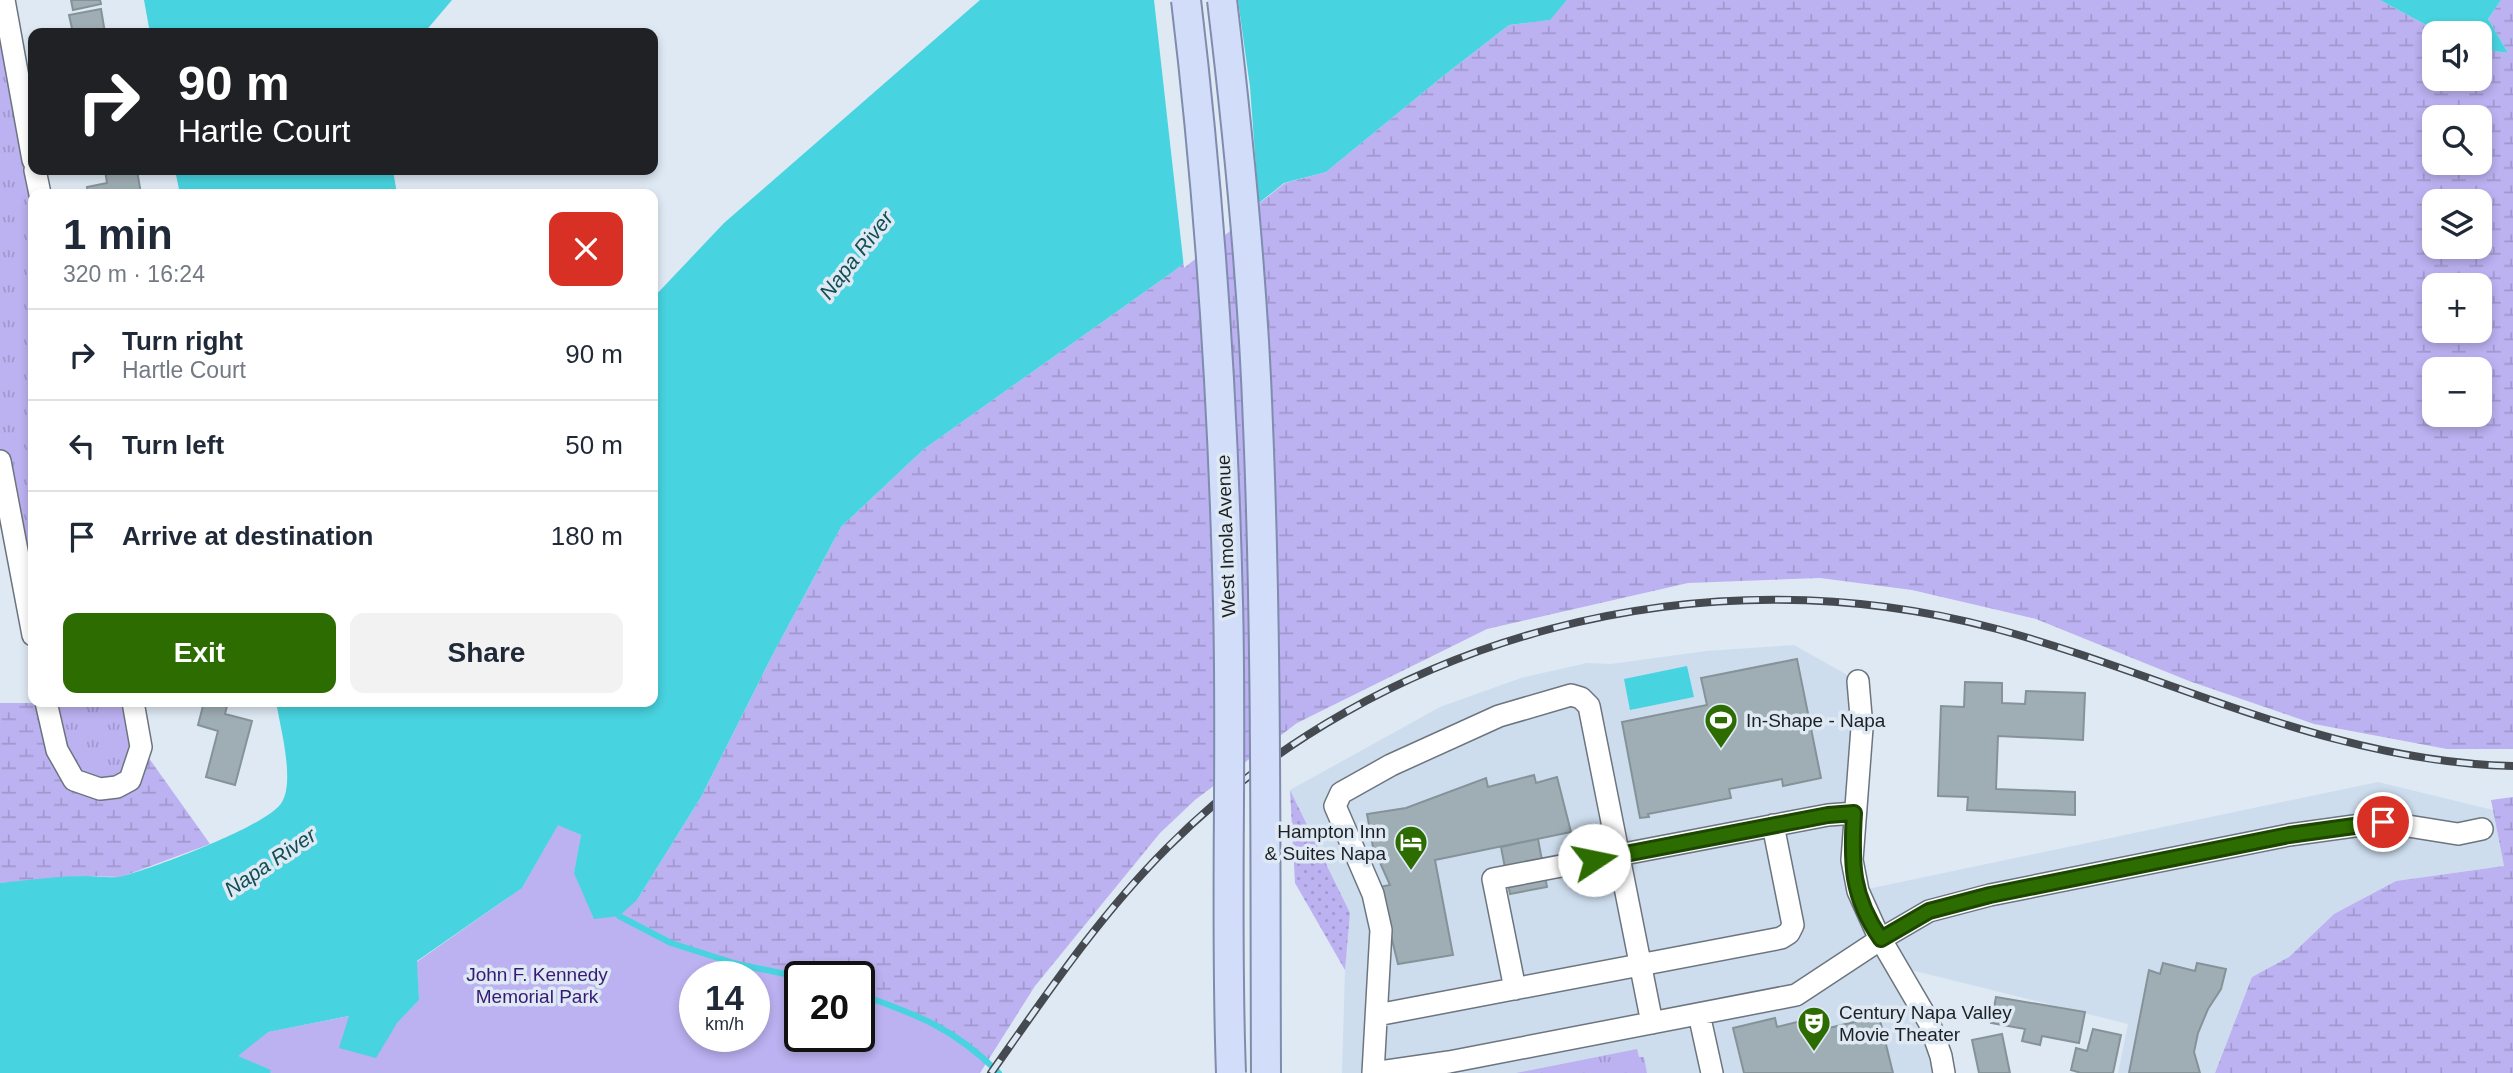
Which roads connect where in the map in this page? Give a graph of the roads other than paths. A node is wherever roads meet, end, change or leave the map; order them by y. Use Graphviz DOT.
graph roads {
  1 [pos="4,0"];
  2 [pos="1186,0"];
  3 [pos="1222,0"];
  4 [pos="28,132"];
  5 [pos="0,461"];
  6 [pos="28,609"];
  7 [pos="1858,681"];
  8 [pos="47,707"];
  9 [pos="134,707"];
  10 [pos="1854,813"];
  11 [pos="1773,825"];
  12 [pos="2482,829"];
  13 [pos="1619,856"];
  14 [pos="1881,939"];
  15 [pos="1640,964"];
  16 [pos="1515,989"];
  17 [pos="1699,1014"];
  18 [pos="1377,1015"];
  19 [pos="1652,1023"];
  20 [pos="1450,1067"];
  21 [pos="1231,1073"];
  22 [pos="1266,1073"];
  23 [pos="1373,1073"];
  24 [pos="1712,1073"];
  25 [pos="1944,1073"];
  1 -- 4 [label="street"];
  2 -- 21 [label="main road, West Imola Avenue, bridge"];
  3 -- 22 [label="main road, West Imola Avenue, bridge"];
  5 -- 6 [label="street"];
  7 -- 10 [label="street"];
  8 -- 9 [label="street"];
  10 -- 11 [label="street"];
  10 -- 14 [label="street"];
  11 -- 13 [label="street"];
  11 -- 15 [label="street"];
  12 -- 14 [label="street"];
  13 -- 15 [label="street"];
  13 -- 16 [label="street"];
  13 -- 18 [label="street"];
  14 -- 17 [label="street"];
  14 -- 25 [label="street"];
  15 -- 16 [label="street"];
  15 -- 19 [label="street"];
  16 -- 18 [label="street"];
  17 -- 19 [label="street"];
  17 -- 24 [label="street"];
  18 -- 23 [label="street"];
  19 -- 20 [label="street"];
  20 -- 23 [label="street"];
}
